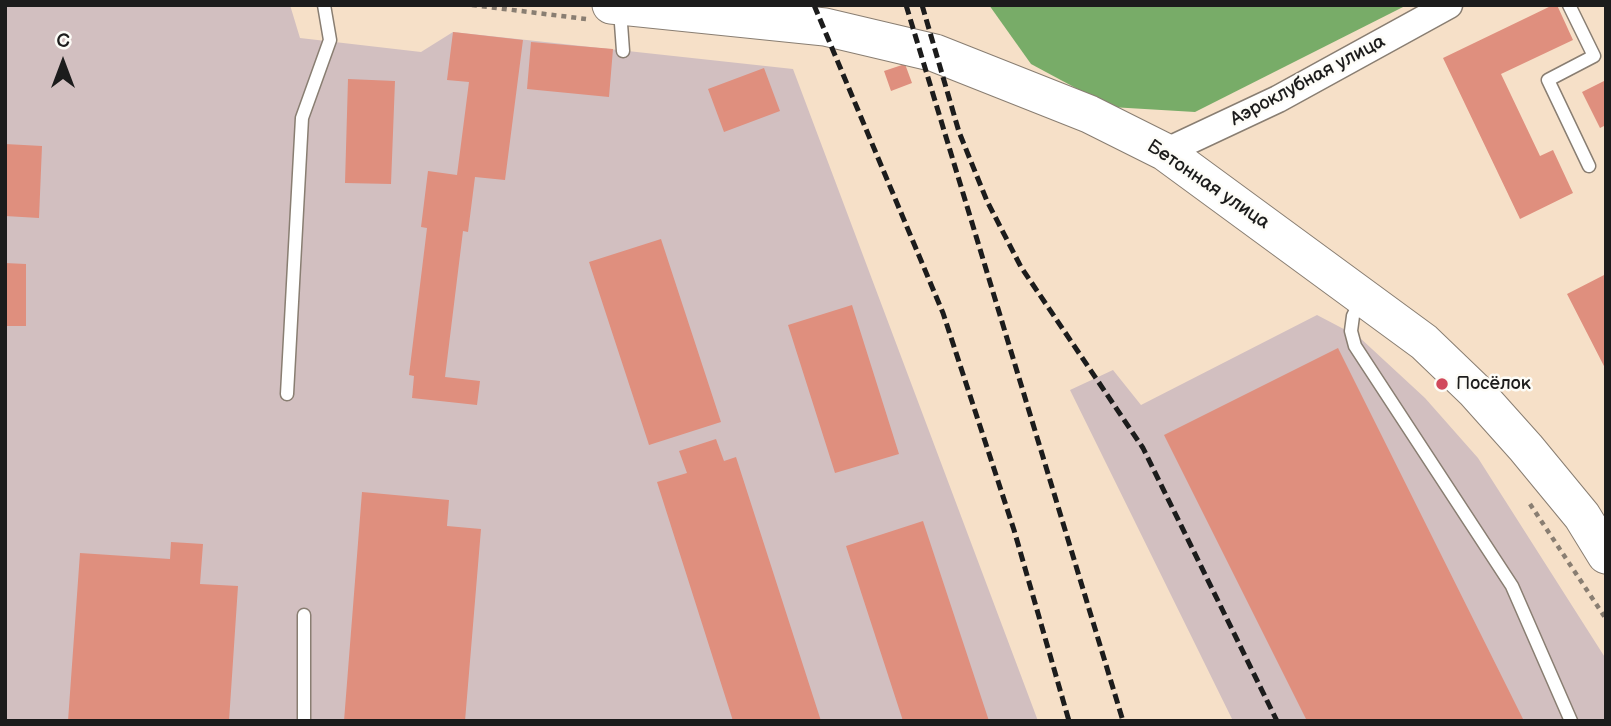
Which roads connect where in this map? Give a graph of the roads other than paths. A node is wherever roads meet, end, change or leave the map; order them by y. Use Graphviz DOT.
graph roads {
  1 [pos="324,5"];
  2 [pos="1449,5"];
  3 [pos="1569,5"];
  4 [pos="617,12"];
  5 [pos="623,51"];
  6 [pos="1600,56"];
  7 [pos="1165,152"];
  8 [pos="1588,166"];
  9 [pos="1363,296"];
  10 [pos="287,394"];
  11 [pos="1606,555"];
  12 [pos="304,615"];
  13 [pos="304,721"];
  14 [pos="1572,721"];
  1 -- 10 [label="lane"];
  2 -- 7 [label="street, Аэроклубная улица"];
  3 -- 6 [label="lane"];
  4 -- 5 [label="lane"];
  4 -- 7 [label="street, Бетонная улица"];
  6 -- 8 [label="lane"];
  7 -- 9 [label="street, Бетонная улица"];
  9 -- 11 [label="street, Бетонная улица"];
  9 -- 14 [label="lane"];
  12 -- 13 [label="lane"];
}
